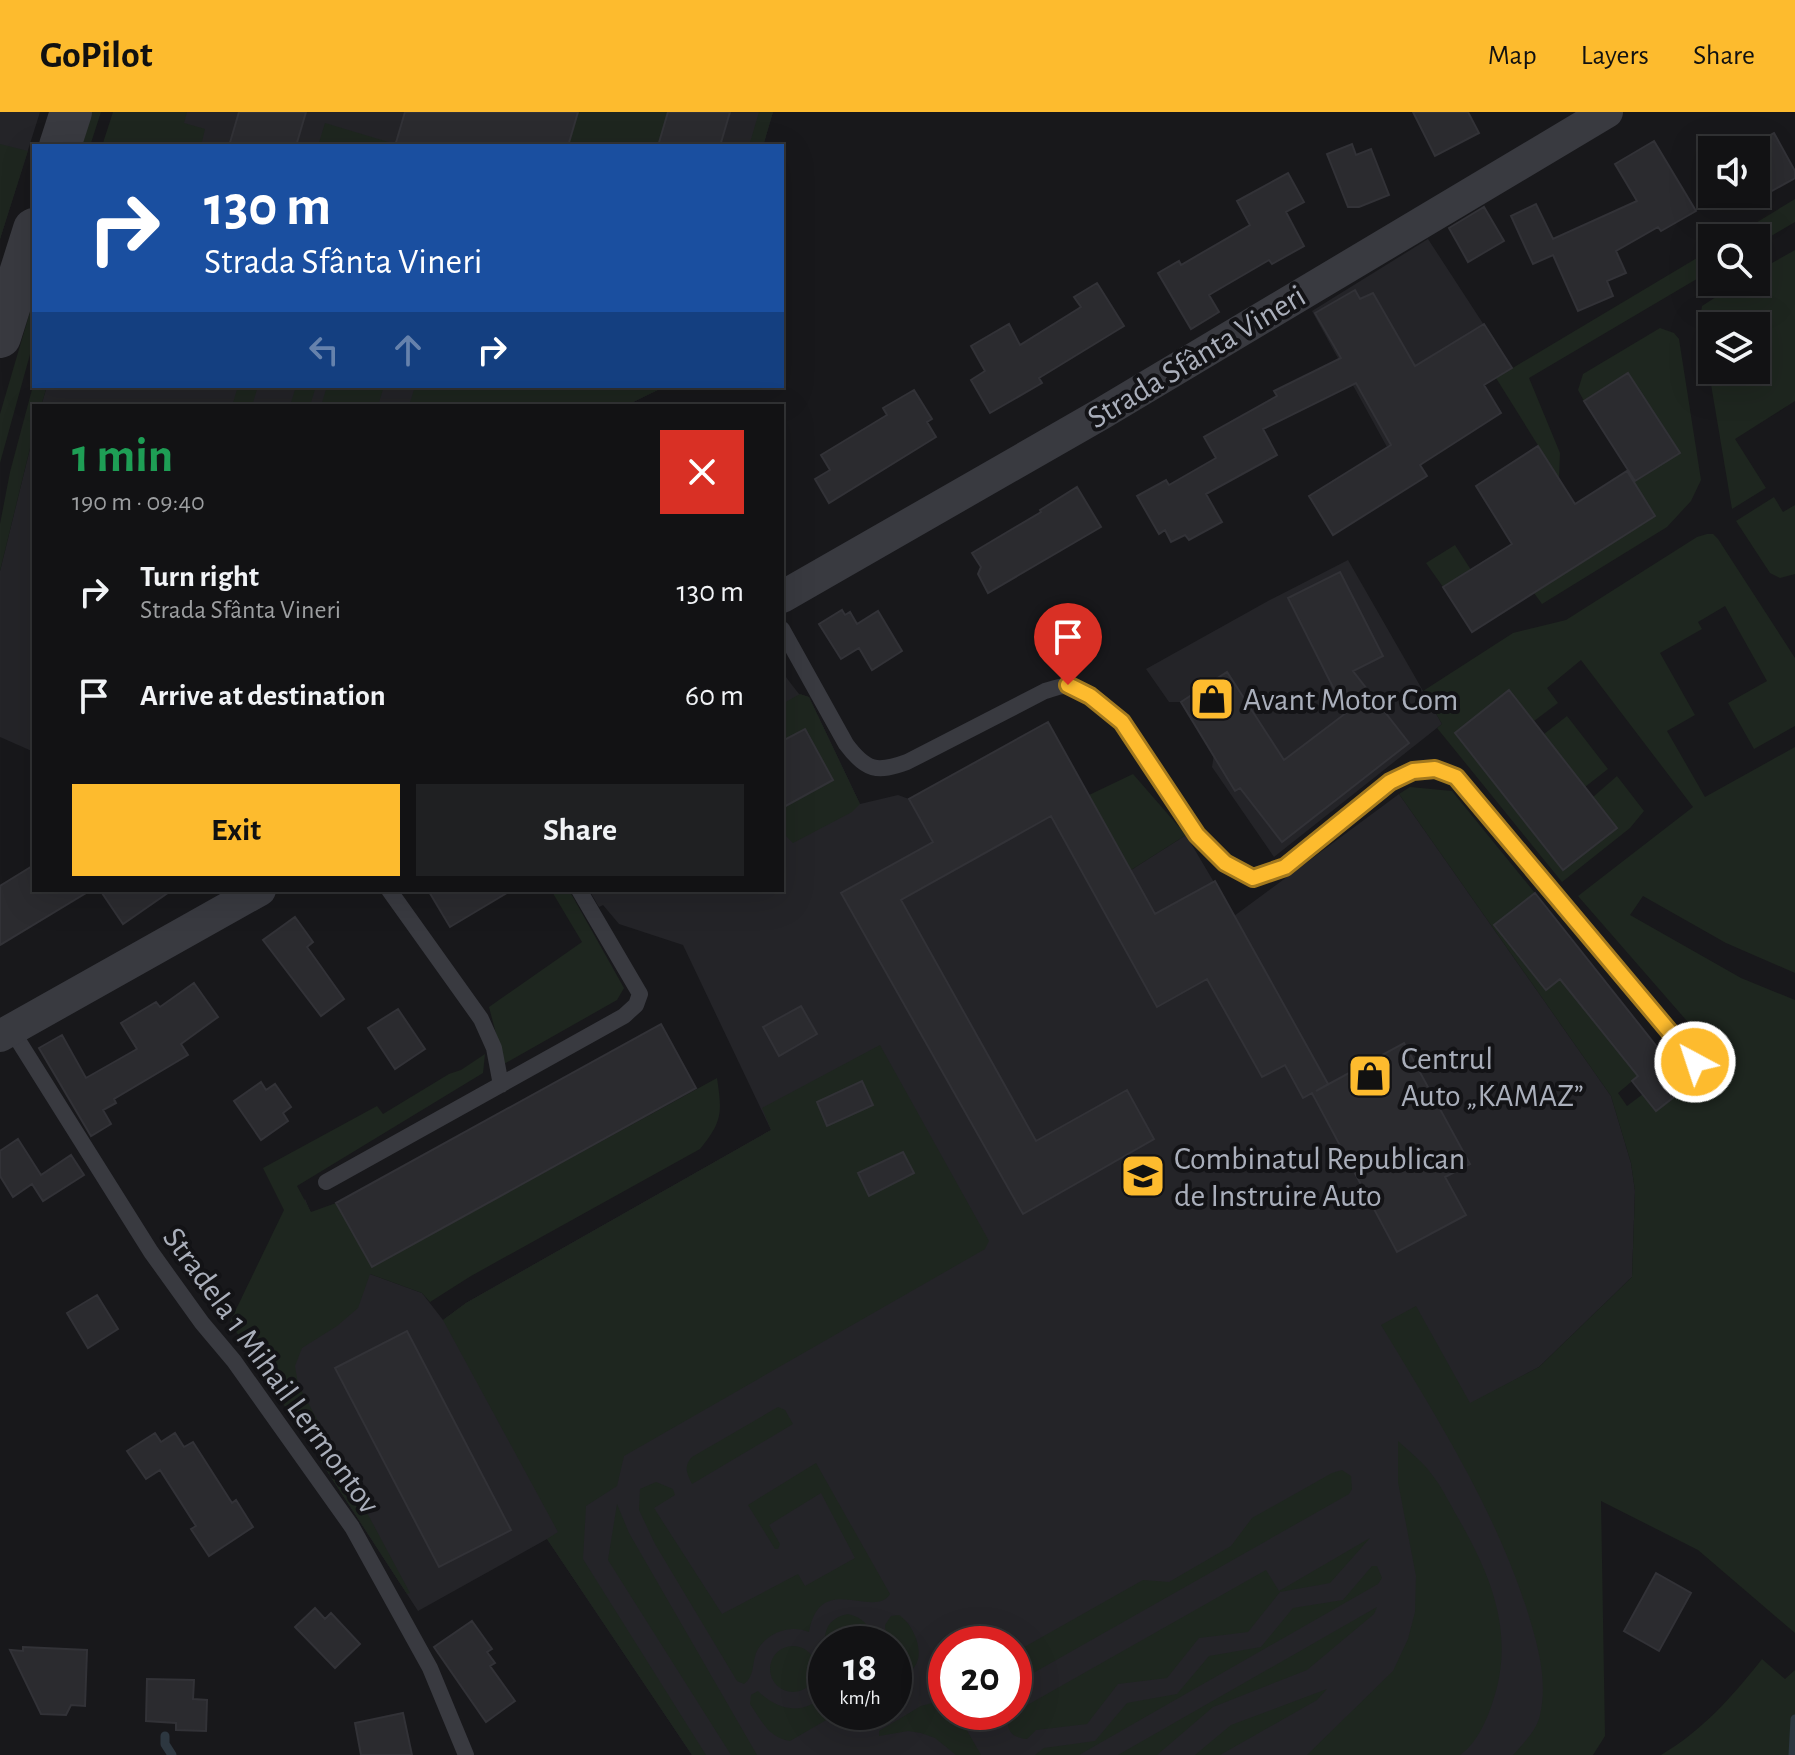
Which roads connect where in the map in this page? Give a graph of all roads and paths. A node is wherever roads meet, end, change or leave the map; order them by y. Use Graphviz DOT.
graph roads {
  1 [pos="71,112"];
  2 [pos="1607,112"];
  3 [pos="61,144"];
  4 [pos="32,235"];
  5 [pos="0,337"];
  6 [pos="784,596"];
  7 [pos="784,633"];
  8 [pos="256,892"];
  9 [pos="390,892"];
  10 [pos="580,892"];
  11 [pos="6,1032"];
  12 [pos="1695,1062"];
  13 [pos="501,1085"];
  14 [pos="326,1182"];
  15 [pos="466,1755"];
  1 -- 3 [label="street"];
  2 -- 6 [label="street, Strada Sfânta Vineri"];
  4 -- 5 [label="street"];
  7 -- 12 [label="lane"];
  8 -- 11 [label="street"];
  9 -- 13 [label="lane"];
  10 -- 13 [label="lane"];
  11 -- 15 [label="lane, Stradela 1 Mihail Lermontov"];
  13 -- 14 [label="lane"];
}
